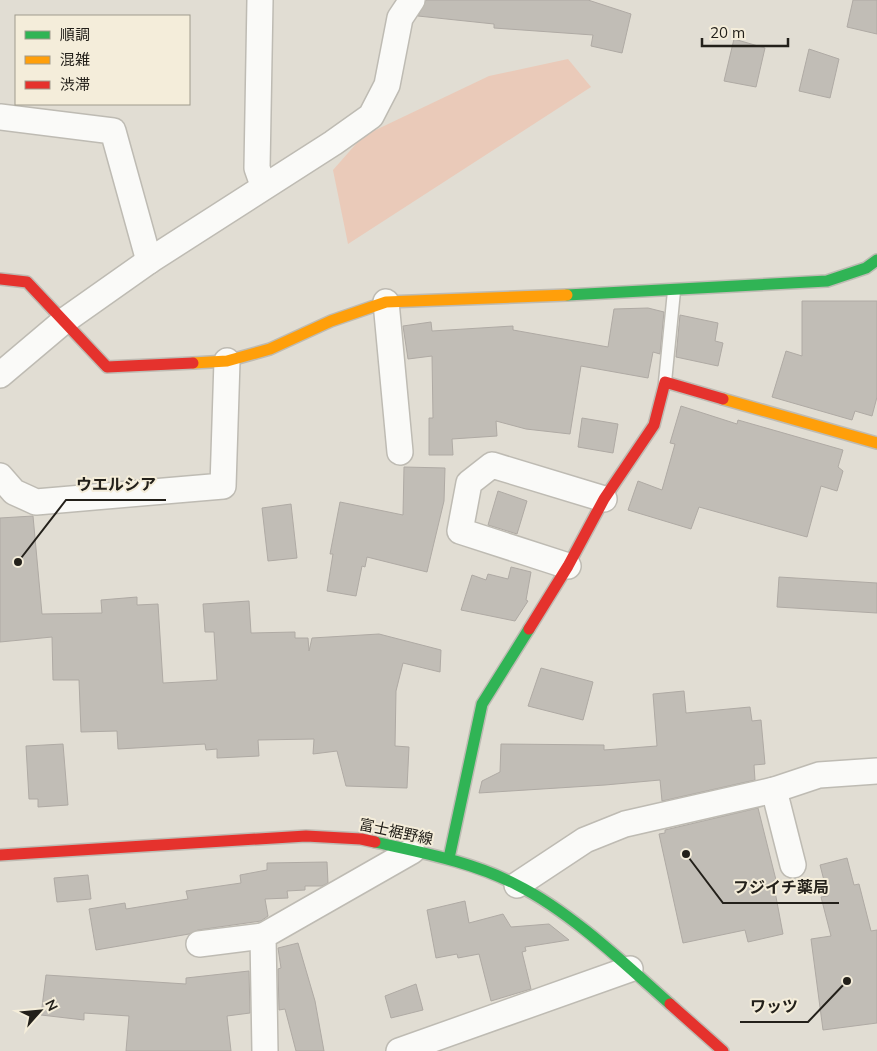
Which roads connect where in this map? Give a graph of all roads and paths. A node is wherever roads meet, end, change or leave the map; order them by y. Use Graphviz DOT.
graph roads {
  1 [pos="260,0"];
  2 [pos="412,0"];
  3 [pos="0,117"];
  4 [pos="264,185"];
  5 [pos="877,260"];
  6 [pos="149,261"];
  7 [pos="0,279"];
  8 [pos="674,291"];
  9 [pos="386,302"];
  10 [pos="64,321"];
  11 [pos="227,361"];
  12 [pos="0,375"];
  13 [pos="665,382"];
  14 [pos="877,443"];
  15 [pos="400,452"];
  16 [pos="0,476"];
  17 [pos="604,499"];
  18 [pos="568,566"];
  19 [pos="877,771"];
  20 [pos="774,790"];
  21 [pos="412,851"];
  22 [pos="0,855"];
  23 [pos="450,858"];
  24 [pos="793,865"];
  25 [pos="517,885"];
  26 [pos="263,936"];
  27 [pos="199,944"];
  28 [pos="630,969"];
  29 [pos="265,1051"];
  30 [pos="398,1051"];
  31 [pos="723,1051"];
  1 -- 4 [label="street"];
  2 -- 4 [label="street"];
  3 -- 6 [label="street"];
  4 -- 6 [label="street"];
  5 -- 8 [label="street"];
  6 -- 10 [label="street"];
  7 -- 10 [label="street"];
  8 -- 9 [label="street"];
  8 -- 13 [label="lane"];
  9 -- 11 [label="street"];
  9 -- 15 [label="street"];
  10 -- 11 [label="street"];
  10 -- 12 [label="street"];
  11 -- 16 [label="street"];
  13 -- 14 [label="street"];
  13 -- 17 [label="street"];
  17 -- 18 [label="street"];
  17 -- 18 [label="street"];
  18 -- 23 [label="street"];
  19 -- 20 [label="street"];
  20 -- 24 [label="street"];
  20 -- 25 [label="street"];
  21 -- 22 [label="street, 富士裾野線"];
  21 -- 23 [label="street, 富士裾野線"];
  21 -- 26 [label="street"];
  23 -- 25 [label="street, 富士裾野線"];
  25 -- 28 [label="street, 富士裾野線"];
  26 -- 27 [label="street"];
  26 -- 29 [label="street"];
  28 -- 30 [label="street"];
  28 -- 31 [label="street, 富士裾野線"];
}
